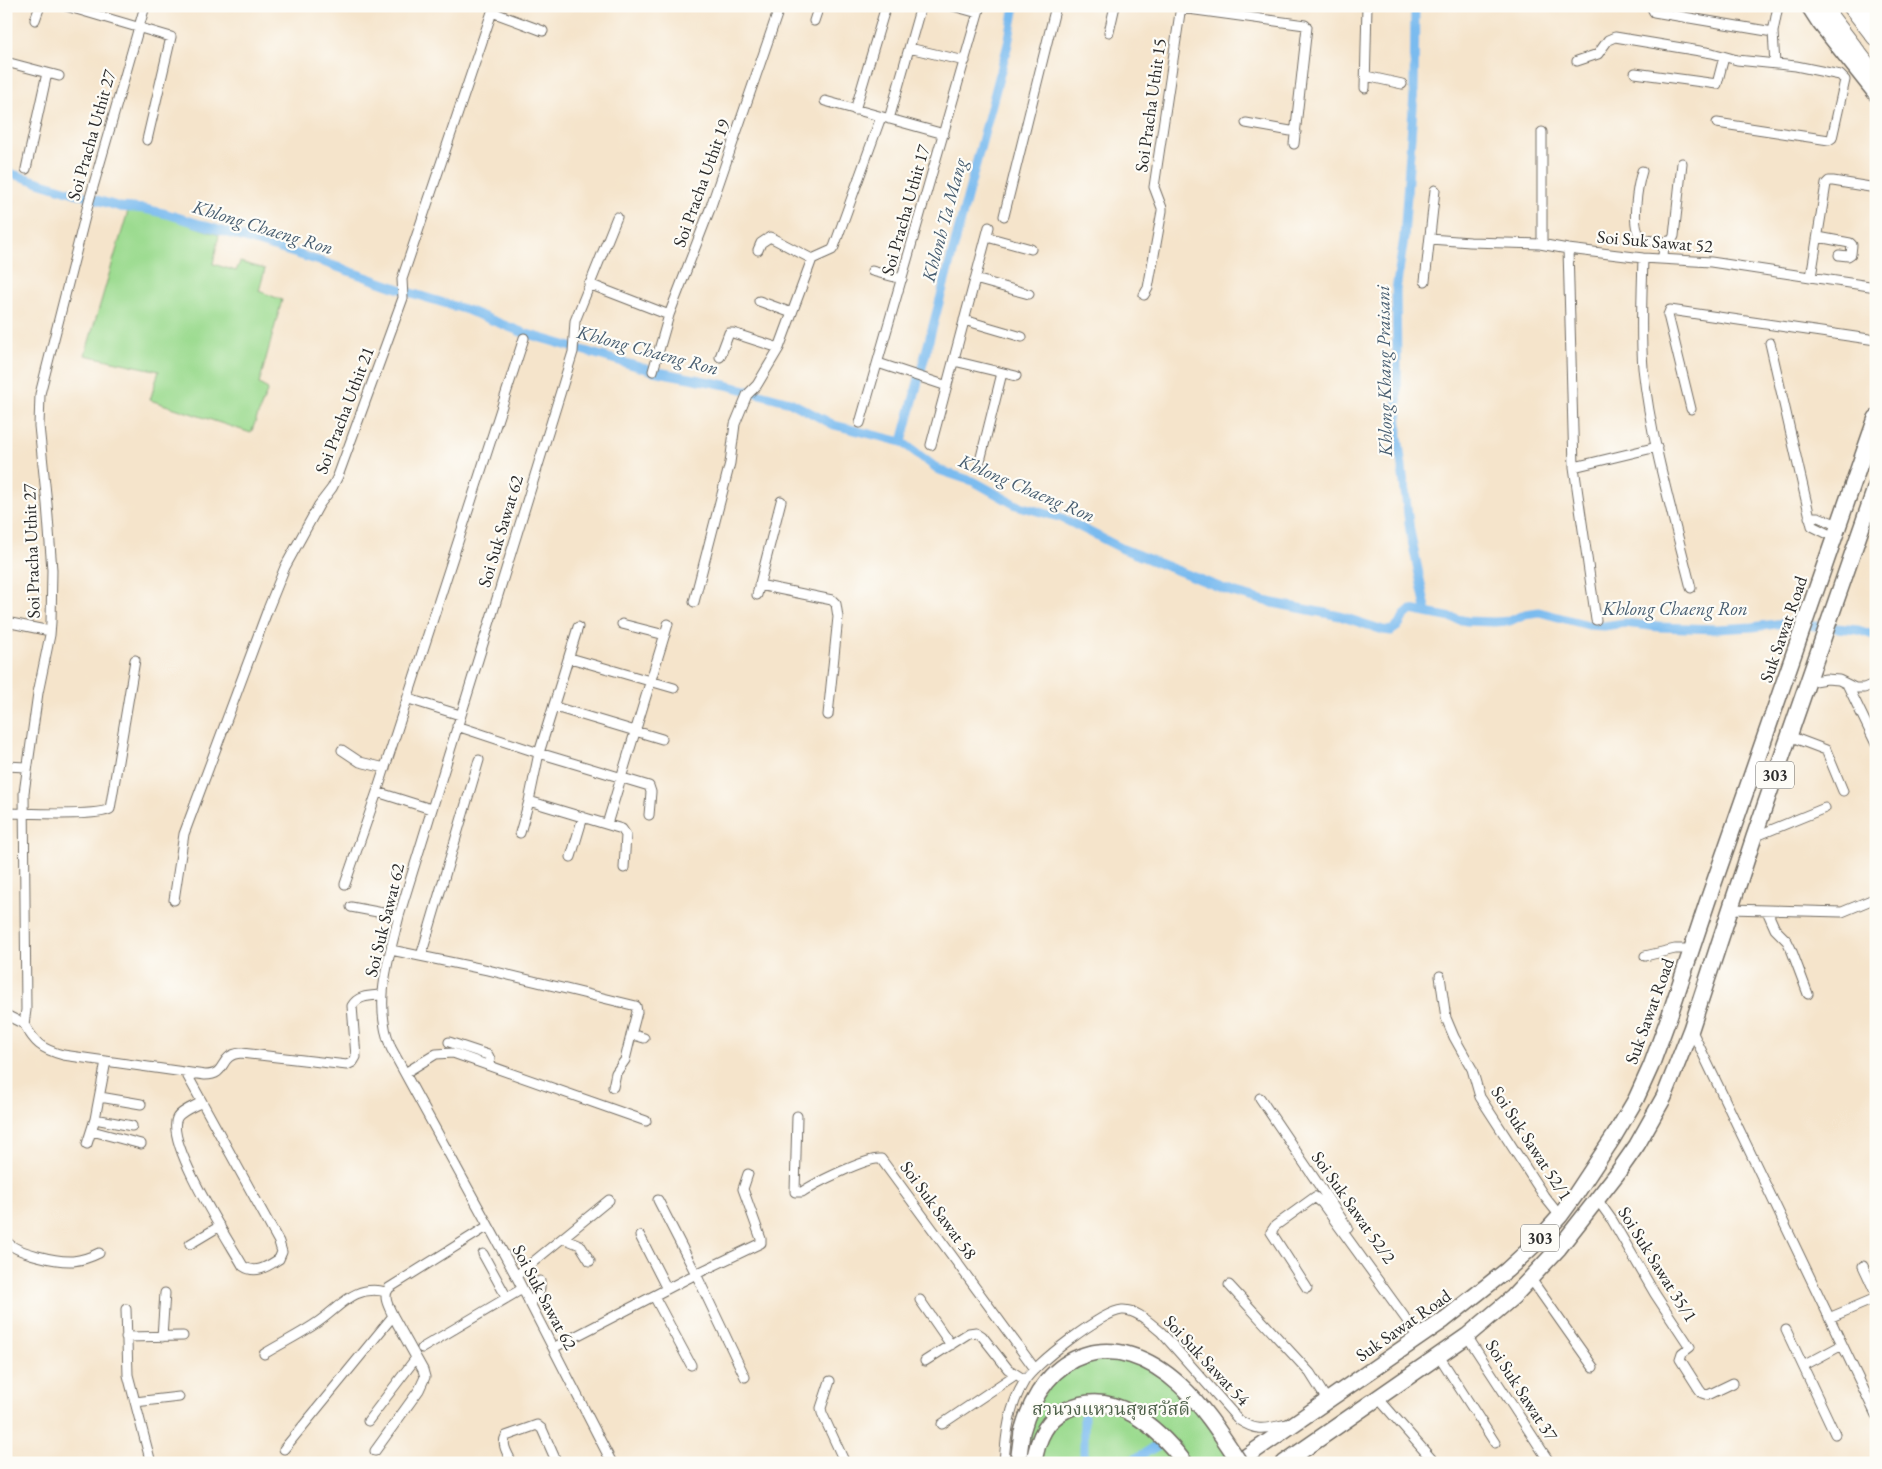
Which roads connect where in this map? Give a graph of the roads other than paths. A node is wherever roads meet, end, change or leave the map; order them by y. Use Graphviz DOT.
graph roads {
  1 [pos="40,6"];
  2 [pos="66,6"];
  3 [pos="145,6"];
  4 [pos="780,6"];
  5 [pos="819,6"];
  6 [pos="886,6"];
  7 [pos="921,6"];
  8 [pos="953,6"];
  9 [pos="1056,6"];
  10 [pos="1115,6"];
  11 [pos="1367,6"];
  12 [pos="1651,6"];
  13 [pos="1778,6"];
  14 [pos="1807,6"];
  15 [pos="1821,6"];
  16 [pos="1835,6"];
  17 [pos="1852,6"];
  18 [pos="1872,6"];
  19 [pos="1181,7"];
  20 [pos="493,9"];
  21 [pos="979,10"];
  22 [pos="1876,11"];
  23 [pos="35,20"];
  24 [pos="814,21"];
  25 [pos="138,28"];
  26 [pos="543,31"];
  27 [pos="1109,32"];
  28 [pos="1773,32"];
  29 [pos="1876,37"];
  30 [pos="909,48"];
  31 [pos="1724,57"];
  32 [pos="1876,60"];
  33 [pos="965,61"];
  34 [pos="1577,61"];
  35 [pos="6,62"];
  36 [pos="1775,64"];
  37 [pos="47,72"];
  38 [pos="1635,73"];
  39 [pos="59,76"];
  40 [pos="1366,76"];
  41 [pos="1876,78"];
  42 [pos="1402,84"];
  43 [pos="1365,88"];
  44 [pos="1876,96"];
  45 [pos="824,101"];
  46 [pos="855,110"];
  47 [pos="885,118"];
  48 [pos="1246,123"];
  49 [pos="1717,124"];
  50 [pos="1296,132"];
  51 [pos="1542,132"];
  52 [pos="944,134"];
  53 [pos="147,140"];
  54 [pos="1294,144"];
  55 [pos="1682,163"];
  56 [pos="26,169"];
  57 [pos="1642,170"];
  58 [pos="1876,188"];
  59 [pos="1435,190"];
  60 [pos="1004,216"];
  61 [pos="617,217"];
  62 [pos="1818,237"];
  63 [pos="1430,239"];
  64 [pos="1664,242"];
  65 [pos="1542,244"];
  66 [pos="1031,249"];
  67 [pos="1568,249"];
  68 [pos="758,250"];
  69 [pos="1839,255"];
  70 [pos="1643,258"];
  71 [pos="1663,258"];
  72 [pos="812,259"];
  73 [pos="872,270"];
  74 [pos="1811,277"];
  75 [pos="902,279"];
  76 [pos="975,279"];
  77 [pos="1424,281"];
  78 [pos="589,284"];
  79 [pos="1876,286"];
  80 [pos="1029,294"];
  81 [pos="1144,295"];
  82 [pos="758,301"];
  83 [pos="792,313"];
  84 [pos="669,315"];
  85 [pos="964,320"];
  86 [pos="1022,337"];
  87 [pos="524,338"];
  88 [pos="1876,340"];
  89 [pos="1770,343"];
  90 [pos="779,348"];
  91 [pos="720,357"];
  92 [pos="954,361"];
  93 [pos="878,363"];
  94 [pos="653,370"];
  95 [pos="1002,373"];
  96 [pos="1016,376"];
  97 [pos="947,386"];
  98 [pos="1691,409"];
  99 [pos="1876,418"];
  100 [pos="860,423"];
  101 [pos="931,445"];
  102 [pos="1657,447"];
  103 [pos="980,461"];
  104 [pos="1574,467"];
  105 [pos="1876,486"];
  106 [pos="781,501"];
  107 [pos="1836,531"];
  108 [pos="759,585"];
  109 [pos="1691,588"];
  110 [pos="757,596"];
  111 [pos="694,602"];
  112 [pos="1596,620"];
  113 [pos="6,622"];
  114 [pos="622,624"];
  115 [pos="668,624"];
  116 [pos="578,627"];
  117 [pos="50,630"];
  118 [pos="665,635"];
  119 [pos="570,658"];
  120 [pos="135,660"];
  121 [pos="651,682"];
  122 [pos="1808,682"];
  123 [pos="1876,683"];
  124 [pos="1848,686"];
  125 [pos="674,688"];
  126 [pos="412,700"];
  127 [pos="555,707"];
  128 [pos="460,715"];
  129 [pos="828,715"];
  130 [pos="457,726"];
  131 [pos="636,731"];
  132 [pos="1789,736"];
  133 [pos="662,739"];
  134 [pos="1876,744"];
  135 [pos="342,750"];
  136 [pos="539,753"];
  137 [pos="479,760"];
  138 [pos="6,766"];
  139 [pos="26,767"];
  140 [pos="385,768"];
  141 [pos="622,778"];
  142 [pos="1843,791"];
  143 [pos="377,792"];
  144 [pos="529,801"];
  145 [pos="1825,808"];
  146 [pos="431,809"];
  147 [pos="6,813"];
  148 [pos="24,813"];
  149 [pos="650,815"];
  150 [pos="583,817"];
  151 [pos="607,824"];
  152 [pos="520,833"];
  153 [pos="1754,837"];
  154 [pos="571,857"];
  155 [pos="624,868"];
  156 [pos="345,884"];
  157 [pos="1876,898"];
  158 [pos="174,900"];
  159 [pos="1707,903"];
  160 [pos="351,907"];
  161 [pos="1730,909"];
  162 [pos="1768,911"];
  163 [pos="399,916"];
  164 [pos="1691,949"];
  165 [pos="390,950"];
  166 [pos="421,956"];
  167 [pos="1645,956"];
  168 [pos="1440,976"];
  169 [pos="1808,994"];
  170 [pos="382,995"];
  171 [pos="6,1015"];
  172 [pos="24,1024"];
  173 [pos="1690,1029"];
  174 [pos="632,1031"];
  175 [pos="644,1038"];
  176 [pos="449,1042"];
  177 [pos="106,1061"];
  178 [pos="488,1065"];
  179 [pos="186,1073"];
  180 [pos="404,1074"];
  181 [pos="613,1087"];
  182 [pos="100,1097"];
  183 [pos="1260,1098"];
  184 [pos="202,1102"];
  185 [pos="141,1104"];
  186 [pos="797,1116"];
  187 [pos="95,1119"];
  188 [pos="646,1121"];
  189 [pos="132,1126"];
  190 [pos="92,1131"];
  191 [pos="87,1144"];
  192 [pos="141,1144"];
  193 [pos="748,1174"];
  194 [pos="1597,1199"];
  195 [pos="609,1200"];
  196 [pos="658,1200"];
  197 [pos="1560,1216"];
  198 [pos="220,1226"];
  199 [pos="488,1226"];
  200 [pos="640,1236"];
  201 [pos="563,1238"];
  202 [pos="6,1241"];
  203 [pos="190,1244"];
  204 [pos="99,1254"];
  205 [pos="483,1254"];
  206 [pos="590,1261"];
  207 [pos="1862,1266"];
  208 [pos="696,1274"];
  209 [pos="516,1276"];
  210 [pos="1531,1279"];
  211 [pos="540,1282"];
  212 [pos="1229,1285"];
  213 [pos="1307,1288"];
  214 [pos="522,1289"];
  215 [pos="667,1289"];
  216 [pos="386,1292"];
  217 [pos="164,1293"];
  218 [pos="1876,1294"];
  219 [pos="654,1296"];
  220 [pos="507,1298"];
  221 [pos="1876,1298"];
  222 [pos="920,1300"];
  223 [pos="529,1302"];
  224 [pos="126,1309"];
  225 [pos="393,1316"];
  226 [pos="1829,1318"];
  227 [pos="1786,1330"];
  228 [pos="183,1336"];
  229 [pos="1421,1336"];
  230 [pos="1467,1336"];
  231 [pos="126,1337"];
  232 [pos="162,1337"];
  233 [pos="951,1345"];
  234 [pos="1842,1345"];
  235 [pos="422,1348"];
  236 [pos="553,1348"];
  237 [pos="264,1354"];
  238 [pos="1439,1356"];
  239 [pos="416,1358"];
  240 [pos="926,1361"];
  241 [pos="691,1365"];
  242 [pos="1803,1366"];
  243 [pos="1593,1367"];
  244 [pos="1035,1369"];
  245 [pos="1015,1375"];
  246 [pos="745,1377"];
  247 [pos="1025,1380"];
  248 [pos="830,1381"];
  249 [pos="1733,1383"];
  250 [pos="179,1397"];
  251 [pos="1378,1398"];
  252 [pos="1327,1400"];
  253 [pos="134,1402"];
  254 [pos="1876,1415"];
  255 [pos="368,1420"];
  256 [pos="1296,1423"];
  257 [pos="942,1424"];
  258 [pos="1329,1432"];
  259 [pos="1835,1434"];
  260 [pos="1495,1444"];
  261 [pos="284,1450"];
  262 [pos="376,1451"];
  263 [pos="1035,1457"];
  264 [pos="151,1463"];
  265 [pos="512,1463"];
  266 [pos="557,1463"];
  267 [pos="612,1463"];
  268 [pos="845,1463"];
  269 [pos="1004,1463"];
  270 [pos="1018,1463"];
  271 [pos="1185,1463"];
  272 [pos="1238,1463"];
  273 [pos="1284,1463"];
  274 [pos="1300,1463"];
  275 [pos="1436,1463"];
  276 [pos="1550,1463"];
  1 -- 23 [label="street"];
  2 -- 25 [label="street"];
  3 -- 25 [label="street, Soi Pracha Uthit 27"];
  4 -- 84 [label="street, Soi Pracha Uthit 19"];
  5 -- 24 [label="street"];
  6 -- 46 [label="street"];
  7 -- 30 [label="street"];
  8 -- 21 [label="street"];
  9 -- 60 [label="street"];
  10 -- 27 [label="street"];
  11 -- 40 [label="street"];
  12 -- 28 [label="street"];
  13 -- 28 [label="street"];
  14 -- 44 [label="street"];
  15 -- 41 [label="highway"];
  16 -- 32 [label="highway"];
  17 -- 29 [label="highway"];
  18 -- 22 [label="highway"];
  19 -- 50 [label="street"];
  19 -- 81 [label="street, Soi Pracha Uthit 15"];
  20 -- 26 [label="street"];
  20 -- 158 [label="street, Soi Pracha Uthit 21"];
  21 -- 33 [label="street, Soi Pracha Uthit 17"];
  25 -- 53 [label="street"];
  25 -- 117 [label="street, Soi Pracha Uthit 27"];
  28 -- 36 [label="street"];
  30 -- 33 [label="street"];
  30 -- 47 [label="street"];
  31 -- 34 [label="street"];
  31 -- 36 [label="street"];
  31 -- 38 [label="street"];
  33 -- 52 [label="street, Soi Pracha Uthit 17"];
  35 -- 37 [label="street"];
  36 -- 49 [label="street"];
  37 -- 39 [label="street"];
  37 -- 56 [label="street"];
  40 -- 42 [label="street"];
  40 -- 43 [label="street"];
  45 -- 46 [label="street"];
  46 -- 47 [label="street"];
  47 -- 52 [label="street"];
  47 -- 72 [label="street"];
  48 -- 50 [label="street"];
  50 -- 54 [label="street"];
  51 -- 65 [label="street"];
  52 -- 75 [label="street, Soi Pracha Uthit 17"];
  55 -- 64 [label="street"];
  57 -- 64 [label="street"];
  58 -- 62 [label="street"];
  59 -- 63 [label="street"];
  61 -- 78 [label="street, Soi Suk Sawat 62"];
  62 -- 69 [label="street"];
  62 -- 74 [label="street"];
  63 -- 65 [label="street, Soi Suk Sawat 52"];
  63 -- 77 [label="street"];
  64 -- 71 [label="street"];
  65 -- 67 [label="street, Soi Suk Sawat 52"];
  66 -- 76 [label="street"];
  67 -- 70 [label="street, Soi Suk Sawat 52"];
  67 -- 104 [label="street"];
  68 -- 72 [label="street"];
  70 -- 71 [label="street, Soi Suk Sawat 52"];
  70 -- 102 [label="street"];
  71 -- 74 [label="street, Soi Suk Sawat 52"];
  72 -- 83 [label="street"];
  73 -- 75 [label="street"];
  74 -- 79 [label="street, Soi Suk Sawat 52"];
  75 -- 93 [label="street, Soi Pracha Uthit 17"];
  76 -- 80 [label="street"];
  76 -- 85 [label="street"];
  78 -- 84 [label="street"];
  78 -- 128 [label="street, Soi Suk Sawat 62"];
  82 -- 83 [label="street"];
  83 -- 90 [label="street"];
  84 -- 94 [label="street, Soi Pracha Uthit 19"];
  85 -- 86 [label="street"];
  85 -- 92 [label="street"];
  87 -- 140 [label="street"];
  88 -- 98 [label="street"];
  89 -- 107 [label="street"];
  90 -- 91 [label="street"];
  90 -- 111 [label="street"];
  92 -- 95 [label="street"];
  92 -- 97 [label="street"];
  93 -- 97 [label="street"];
  93 -- 100 [label="street, Soi Pracha Uthit 17"];
  95 -- 96 [label="street"];
  95 -- 103 [label="street"];
  97 -- 101 [label="street"];
  99 -- 107 [label="main road, Suk Sawat Road / 303"];
  102 -- 104 [label="street"];
  102 -- 109 [label="street"];
  104 -- 112 [label="street"];
  105 -- 122 [label="main road, 303"];
  106 -- 108 [label="street"];
  107 -- 159 [label="main road, Suk Sawat Road / 303"];
  108 -- 110 [label="street"];
  108 -- 129 [label="street"];
  113 -- 117 [label="street"];
  114 -- 118 [label="street"];
  115 -- 118 [label="street"];
  116 -- 119 [label="street"];
  117 -- 139 [label="street, Soi Pracha Uthit 27"];
  118 -- 121 [label="street"];
  119 -- 121 [label="street"];
  119 -- 127 [label="street"];
  120 -- 148 [label="street"];
  121 -- 125 [label="street"];
  121 -- 131 [label="street"];
  122 -- 124 [label="street"];
  122 -- 132 [label="main road, 303"];
  123 -- 124 [label="street"];
  124 -- 134 [label="street"];
  126 -- 128 [label="street"];
  127 -- 131 [label="street"];
  127 -- 136 [label="street"];
  128 -- 130 [label="street, Soi Suk Sawat 62"];
  130 -- 136 [label="street"];
  130 -- 146 [label="street, Soi Suk Sawat 62"];
  131 -- 133 [label="street"];
  131 -- 141 [label="street"];
  132 -- 142 [label="street"];
  132 -- 153 [label="main road, 303"];
  135 -- 140 [label="street"];
  136 -- 141 [label="street"];
  136 -- 144 [label="street"];
  137 -- 166 [label="street"];
  138 -- 139 [label="street"];
  139 -- 148 [label="street, Soi Pracha Uthit 27"];
  140 -- 143 [label="street"];
  141 -- 149 [label="street"];
  141 -- 151 [label="street"];
  143 -- 146 [label="street"];
  143 -- 156 [label="street"];
  144 -- 150 [label="street"];
  144 -- 152 [label="street"];
  145 -- 153 [label="street"];
  146 -- 163 [label="street, Soi Suk Sawat 62"];
  147 -- 148 [label="street"];
  148 -- 172 [label="street, Soi Pracha Uthit 27"];
  150 -- 151 [label="street"];
  150 -- 154 [label="street"];
  151 -- 155 [label="street"];
  153 -- 161 [label="main road, 303"];
  157 -- 162 [label="street"];
  159 -- 161 [label="main road"];
  159 -- 164 [label="main road, Suk Sawat Road / 303"];
  160 -- 163 [label="street"];
  161 -- 162 [label="street"];
  161 -- 173 [label="main road, 303"];
  162 -- 169 [label="street"];
  163 -- 165 [label="street, Soi Suk Sawat 62"];
  164 -- 167 [label="street"];
  164 -- 197 [label="main road, Suk Sawat Road / 303"];
  165 -- 166 [label="street"];
  165 -- 170 [label="street, Soi Suk Sawat 62"];
  166 -- 174 [label="street"];
  168 -- 197 [label="street, Soi Suk Sawat 52/1"];
  170 -- 179 [label="street"];
  170 -- 180 [label="street, Soi Suk Sawat 62"];
  171 -- 172 [label="street"];
  172 -- 177 [label="street"];
  173 -- 194 [label="main road, 303"];
  173 -- 226 [label="street"];
  174 -- 175 [label="street"];
  174 -- 181 [label="street"];
  176 -- 178 [label="street"];
  177 -- 179 [label="street"];
  177 -- 182 [label="street"];
  178 -- 180 [label="street"];
  178 -- 188 [label="street"];
  179 -- 184 [label="street"];
  180 -- 199 [label="street, Soi Suk Sawat 62"];
  182 -- 185 [label="street"];
  182 -- 187 [label="street"];
  183 -- 229 [label="street, Soi Suk Sawat 52/2"];
  184 -- 198 [label="street"];
  184 -- 198 [label="street"];
  186 -- 244 [label="street, Soi Suk Sawat 58"];
  187 -- 189 [label="street"];
  187 -- 190 [label="street"];
  190 -- 191 [label="street"];
  190 -- 192 [label="street"];
  193 -- 208 [label="street"];
  194 -- 210 [label="main road, 303"];
  194 -- 249 [label="street, Soi Suk Sawat 35/1"];
  195 -- 201 [label="street"];
  196 -- 208 [label="street"];
  197 -- 229 [label="main road, Suk Sawat Road / 303"];
  198 -- 203 [label="street"];
  199 -- 209 [label="street, Soi Suk Sawat 62"];
  199 -- 216 [label="street"];
  200 -- 215 [label="street"];
  201 -- 206 [label="street"];
  201 -- 209 [label="street"];
  202 -- 204 [label="street"];
  205 -- 220 [label="street"];
  207 -- 218 [label="street"];
  208 -- 215 [label="street"];
  208 -- 246 [label="street"];
  209 -- 214 [label="street, Soi Suk Sawat 62"];
  210 -- 230 [label="main road, 303"];
  210 -- 243 [label="street"];
  211 -- 223 [label="street"];
  212 -- 252 [label="street"];
  213 -- 229 [label="street"];
  214 -- 220 [label="street"];
  214 -- 223 [label="street, Soi Suk Sawat 62"];
  215 -- 219 [label="street"];
  216 -- 225 [label="street"];
  216 -- 237 [label="street"];
  217 -- 232 [label="street"];
  219 -- 236 [label="street"];
  219 -- 241 [label="street"];
  220 -- 235 [label="street"];
  221 -- 226 [label="street"];
  222 -- 233 [label="street"];
  223 -- 236 [label="street, Soi Suk Sawat 62"];
  224 -- 231 [label="street"];
  225 -- 239 [label="street"];
  225 -- 261 [label="street"];
  226 -- 234 [label="street"];
  227 -- 242 [label="street"];
  228 -- 232 [label="street"];
  229 -- 252 [label="main road, Suk Sawat Road / 303"];
  230 -- 238 [label="main road, 303"];
  230 -- 276 [label="street, Soi Suk Sawat 37"];
  231 -- 232 [label="street"];
  231 -- 253 [label="street"];
  233 -- 240 [label="street"];
  233 -- 245 [label="street"];
  234 -- 242 [label="street"];
  234 -- 254 [label="street"];
  236 -- 267 [label="street, Soi Suk Sawat 62"];
  238 -- 251 [label="main road, 303"];
  238 -- 260 [label="street"];
  239 -- 255 [label="street"];
  239 -- 262 [label="street"];
  242 -- 259 [label="street"];
  244 -- 247 [label="street, Soi Suk Sawat 54"];
  244 -- 256 [label="street, Soi Suk Sawat 54"];
  245 -- 247 [label="street"];
  245 -- 257 [label="street"];
  247 -- 269 [label="street, Soi Suk Sawat 54"];
  248 -- 268 [label="street"];
  250 -- 253 [label="street"];
  251 -- 258 [label="main road, 303"];
  251 -- 275 [label="street"];
  252 -- 256 [label="main road, Suk Sawat Road / 303"];
  253 -- 264 [label="street"];
  256 -- 272 [label="main road, Suk Sawat Road / 303"];
  258 -- 273 [label="main road, 303"];
  258 -- 274 [label="main road"];
  263 -- 271 [label="main road"];
  265 -- 266 [label="street"];
  270 -- 272 [label="main road, bridge"];
}
